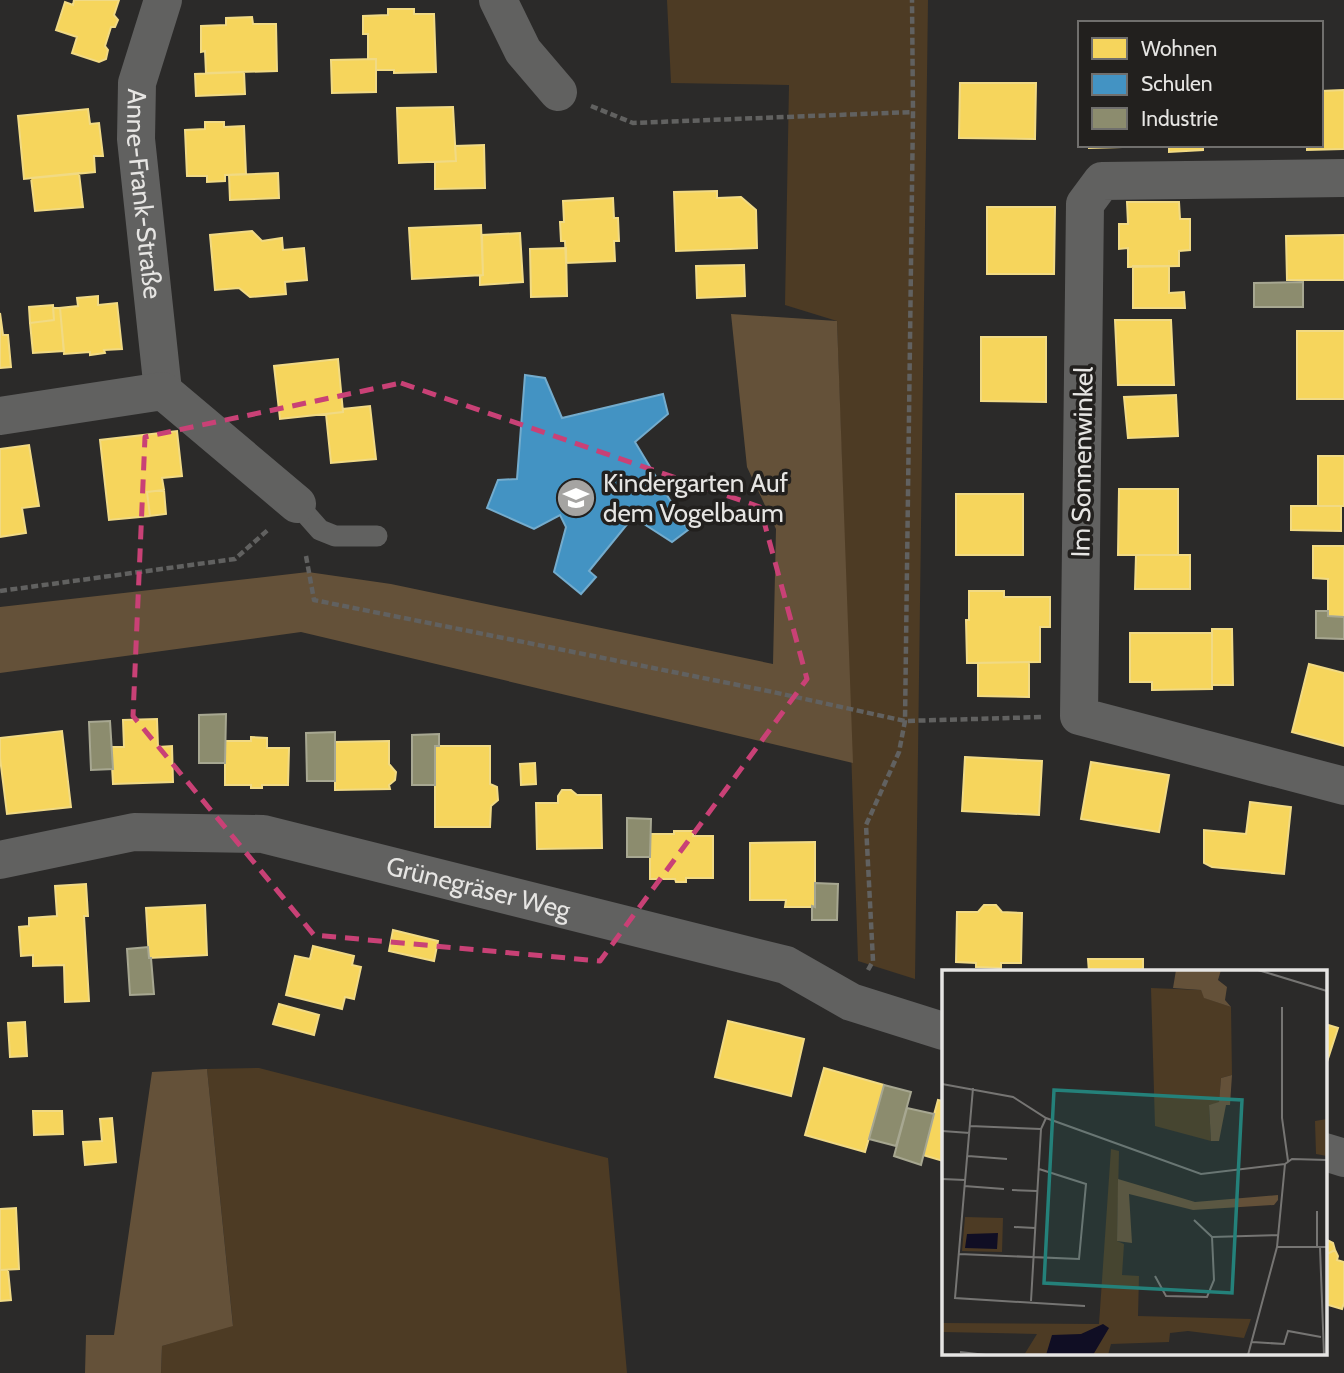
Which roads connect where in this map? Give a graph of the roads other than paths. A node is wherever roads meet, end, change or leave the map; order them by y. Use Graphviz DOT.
graph roads {
  1 [pos="163,0"];
  2 [pos="498,0"];
  3 [pos="558,92"];
  4 [pos="1344,178"];
  5 [pos="163,391"];
  6 [pos="0,416"];
  7 [pos="297,504"];
  8 [pos="377,536"];
  9 [pos="1344,786"];
  10 [pos="0,860"];
  11 [pos="942,1031"];
  12 [pos="1326,1152"];
  13 [pos="1344,1158"];
  1 -- 5 [label="street, Anne-Frank-Straße"];
  2 -- 3 [label="street"];
  4 -- 9 [label="street, Im Sonnenwinkel"];
  5 -- 6 [label="street"];
  5 -- 7 [label="street"];
  7 -- 8 [label="lane"];
  10 -- 11 [label="street, Grünegräser Weg"];
  12 -- 13 [label="street"];
}
